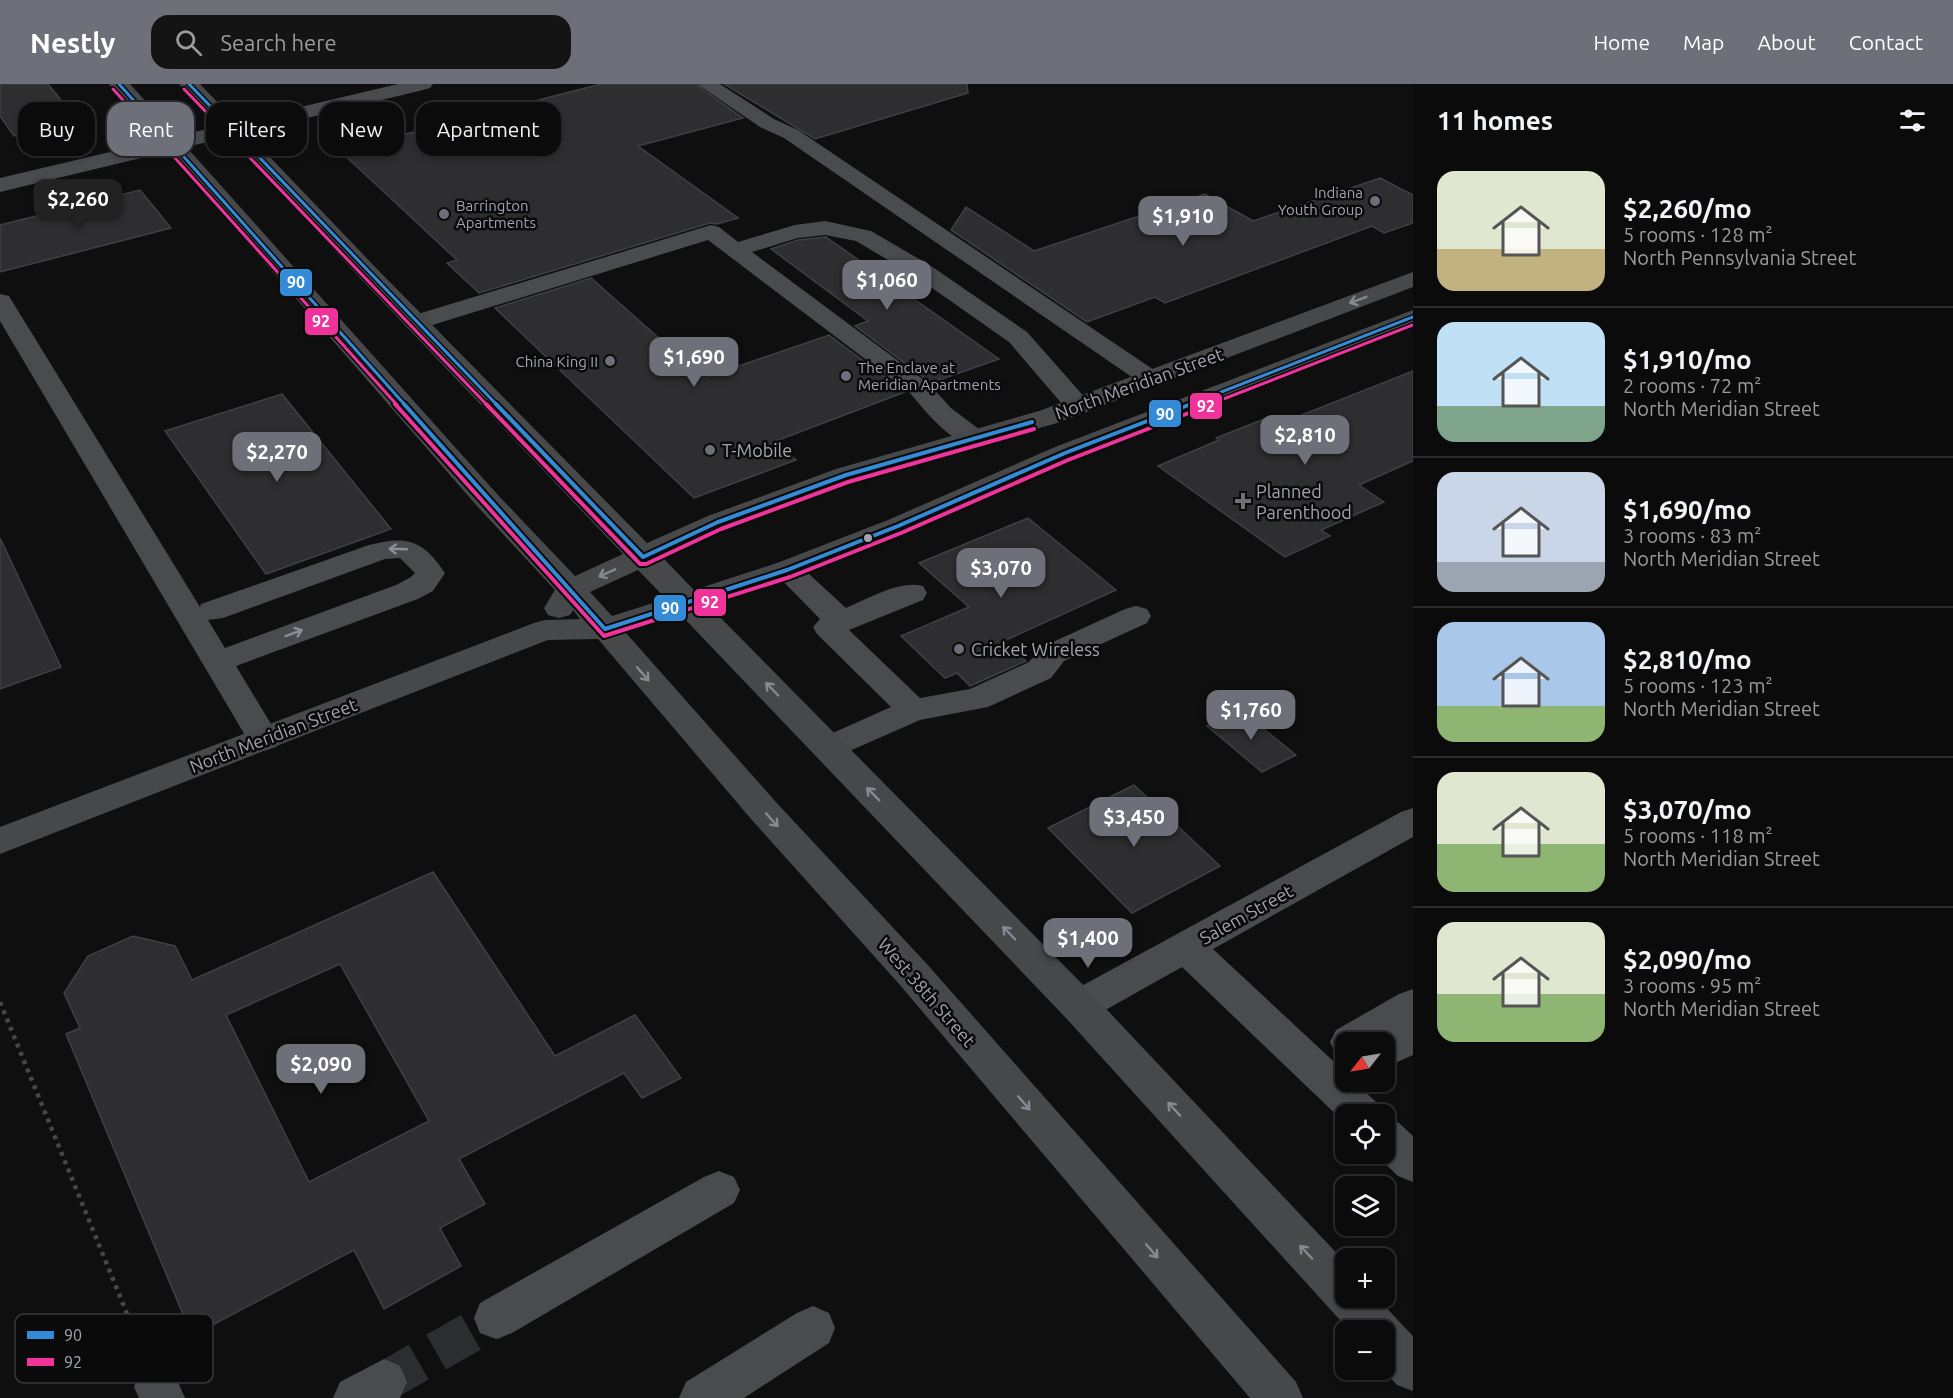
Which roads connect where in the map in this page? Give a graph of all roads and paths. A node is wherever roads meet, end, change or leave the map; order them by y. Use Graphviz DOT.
graph roads {
  1 [pos="119,84"];
  2 [pos="189,84"];
  3 [pos="423,84"];
  4 [pos="707,84"];
  5 [pos="376,89"];
  6 [pos="135,102"];
  7 [pos="206,102"];
  8 [pos="307,109"];
  9 [pos="122,156"];
  10 [pos="183,156"];
  11 [pos="258,156"];
  12 [pos="0,185"];
  13 [pos="735,250"];
  14 [pos="1413,279"];
  15 [pos="0,301"];
  16 [pos="1413,317"];
  17 [pos="417,322"];
  18 [pos="1151,379"];
  19 [pos="1078,406"];
  20 [pos="975,439"];
  21 [pos="146,509"];
  22 [pos="643,556"];
  23 [pos="787,570"];
  24 [pos="571,589"];
  25 [pos="912,592"];
  26 [pos="688,603"];
  27 [pos="212,610"];
  28 [pos="1136,616"];
  29 [pos="841,621"];
  30 [pos="604,629"];
  31 [pos="545,630"];
  32 [pos="228,658"];
  33 [pos="913,710"];
  34 [pos="264,739"];
  35 [pos="829,748"];
  36 [pos="1413,821"];
  37 [pos="0,841"];
  38 [pos="1186,947"];
  39 [pos="0,1002"];
  40 [pos="1413,1005"];
  41 [pos="1079,1006"];
  42 [pos="1369,1032"];
  43 [pos="1413,1035"];
  44 [pos="1395,1046"];
  45 [pos="1335,1051"];
  46 [pos="1395,1146"];
  47 [pos="1413,1163"];
  48 [pos="719,1190"];
  49 [pos="1335,1283"];
  50 [pos="1358,1308"];
  51 [pos="127,1314"];
  52 [pos="496,1318"];
  53 [pos="1369,1320"];
  54 [pos="813,1328"];
  55 [pos="1395,1349"];
  56 [pos="1413,1368"];
  57 [pos="702,1398"];
  58 [pos="1280,1398"];
  1 -- 6 [label="main road, West 38th Street"];
  2 -- 7 [label="main road"];
  3 -- 5 [label="street"];
  4 -- 18 [label="street"];
  5 -- 8 [label="street"];
  9 -- 12 [label="street"];
  10 -- 24 [label="main road, West 38th Street"];
  11 -- 17 [label="main road"];
  13 -- 17 [label="street"];
  13 -- 19 [label="street"];
  13 -- 20 [label="street"];
  14 -- 18 [label="main road, North Meridian Street, one-way"];
  15 -- 32 [label="street"];
  16 -- 23 [label="main road, North Meridian Street"];
  17 -- 22 [label="main road"];
  18 -- 19 [label="main road, North Meridian Street"];
  19 -- 20 [label="main road, North Meridian Street"];
  20 -- 22 [label="main road, North Meridian Street"];
  21 -- 27 [label="street"];
  22 -- 24 [label="main road, North Meridian Street, one-way"];
  22 -- 26 [label="main road"];
  23 -- 26 [label="main road, North Meridian Street"];
  23 -- 29 [label="street"];
  24 -- 30 [label="main road, West 38th Street"];
  24 -- 31 [label="main road"];
  25 -- 29 [label="street"];
  26 -- 30 [label="main road, North Meridian Street"];
  35 -- 26 [label="main road, one-way"];
  27 -- 32 [label="street"];
  32 -- 27 [label="street, one-way"];
  28 -- 33 [label="street"];
  29 -- 33 [label="street"];
  30 -- 31 [label="main road, North Meridian Street"];
  30 -- 58 [label="main road, West 38th Street, one-way"];
  31 -- 34 [label="main road, North Meridian Street"];
  32 -- 34 [label="street"];
  33 -- 35 [label="street"];
  34 -- 37 [label="main road, North Meridian Street"];
  41 -- 35 [label="main road, one-way"];
  36 -- 38 [label="street, Salem Street"];
  38 -- 41 [label="street, Salem Street"];
  38 -- 45 [label="street"];
  39 -- 51 [label="path"];
  40 -- 42 [label="street"];
  49 -- 41 [label="main road, one-way"];
  43 -- 44 [label="street"];
  46 -- 47 [label="street"];
  48 -- 52 [label="street"];
  50 -- 53 [label="main road"];
  54 -- 57 [label="street"];
  55 -- 56 [label="main road"];
}
